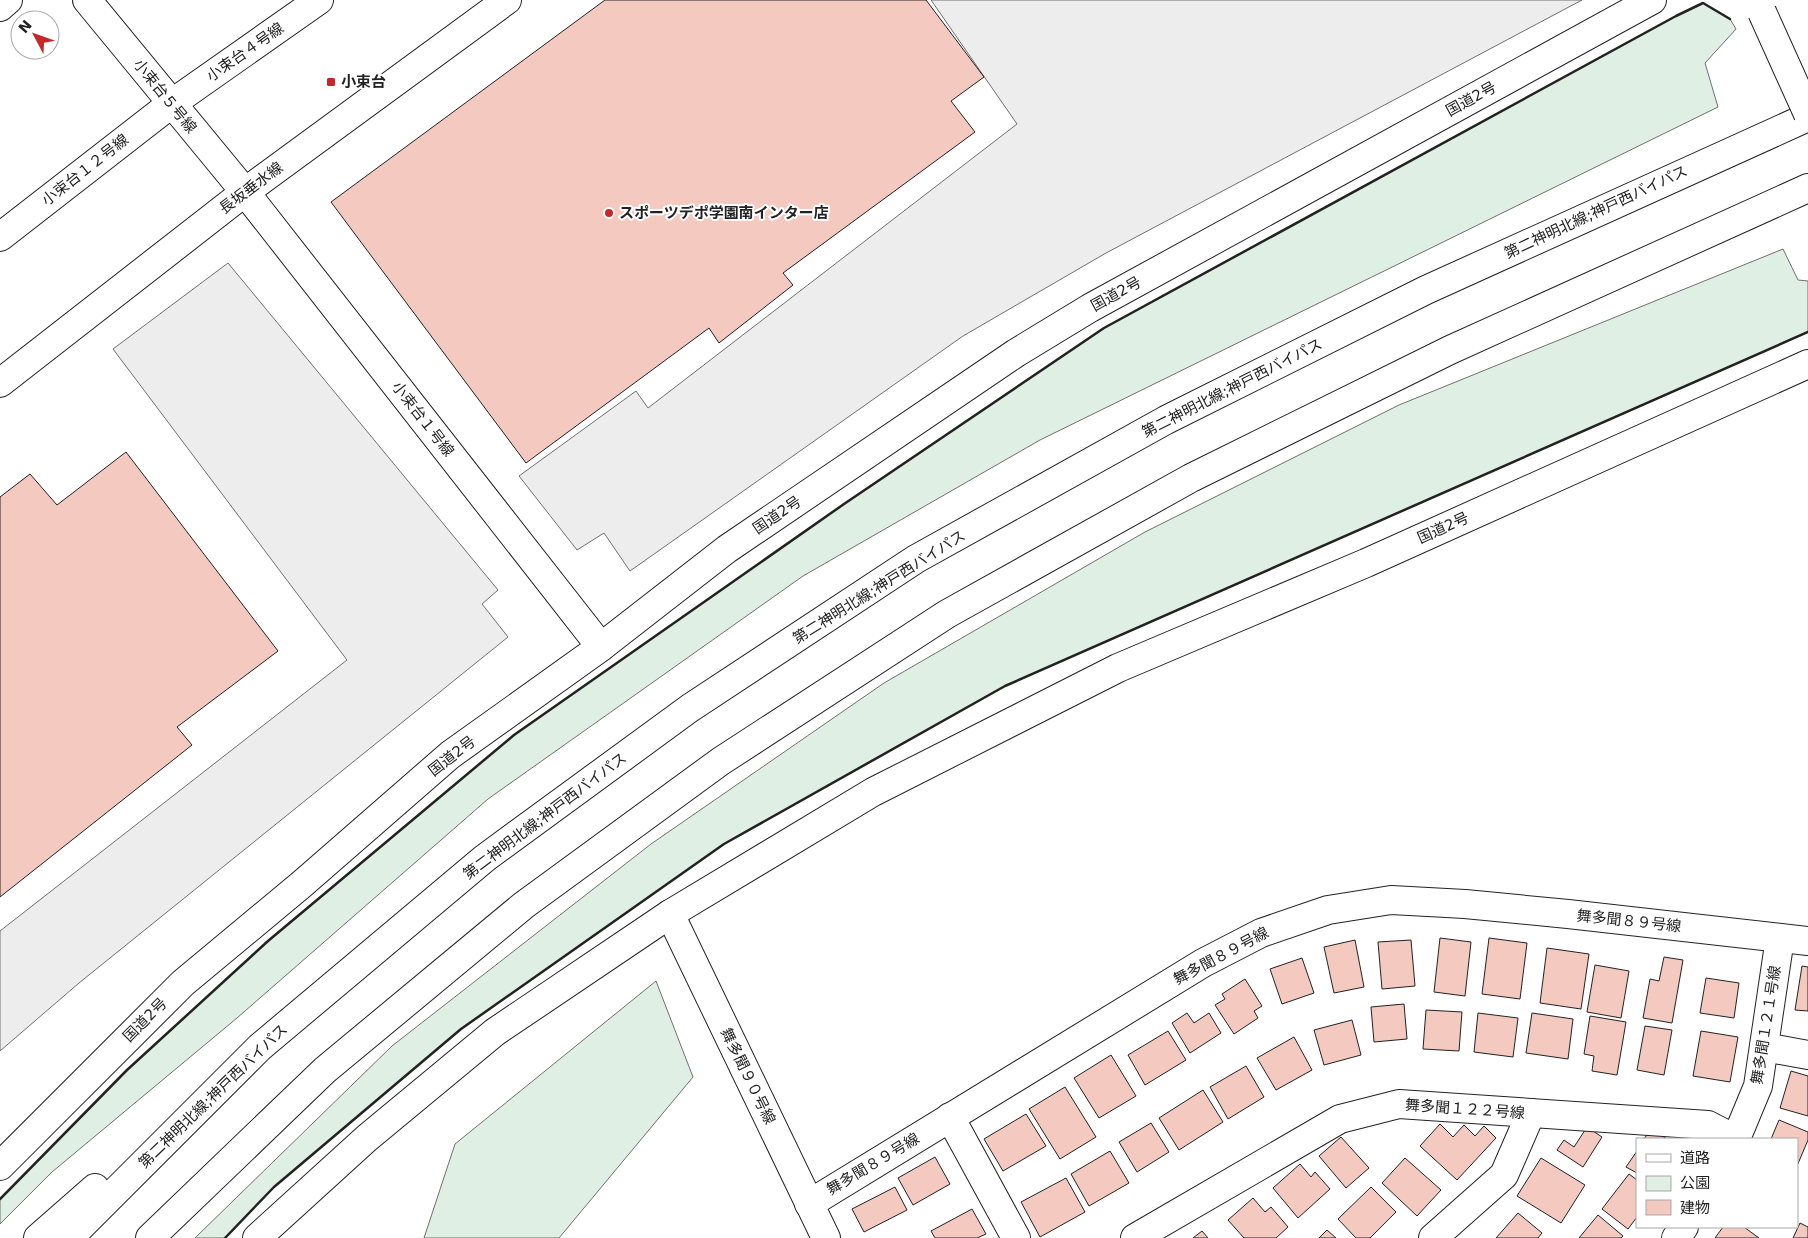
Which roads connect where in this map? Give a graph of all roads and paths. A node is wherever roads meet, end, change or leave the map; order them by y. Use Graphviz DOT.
graph roads {
  1 [pos="8,0"];
  2 [pos="87,0"];
  3 [pos="319,0"];
  4 [pos="507,0"];
  5 [pos="1652,0"];
  6 [pos="0,6"];
  7 [pos="1759,6"];
  8 [pos="1808,103"];
  9 [pos="171,104"];
  10 [pos="1808,115"];
  11 [pos="1689,169"];
  12 [pos="1808,188"];
  13 [pos="245,192"];
  14 [pos="1808,206"];
  15 [pos="0,237"];
  16 [pos="1450,350"];
  17 [pos="1808,364"];
  18 [pos="0,383"];
  19 [pos="602,647"];
  20 [pos="670,914"];
  21 [pos="1780,938"];
  22 [pos="1808,941"];
  23 [pos="260,1047"];
  24 [pos="1764,1047"];
  25 [pos="1808,1055"];
  26 [pos="1531,1114"];
  27 [pos="950,1117"];
  28 [pos="1733,1138"];
  29 [pos="1735,1138"];
  30 [pos="0,1166"];
  31 [pos="809,1204"];
  32 [pos="38,1238"];
  33 [pos="69,1238"];
  34 [pos="150,1238"];
  35 [pos="257,1238"];
  36 [pos="826,1238"];
  37 [pos="1016,1238"];
  38 [pos="1135,1238"];
  39 [pos="1433,1238"];
  1 -- 6 [label="main road"];
  2 -- 9 [label="main road, 小束台５号線"];
  3 -- 9 [label="main road, 小束台４号線"];
  4 -- 13 [label="main road, 長坂垂水線"];
  5 -- 19 [label="main road, 国道2号"];
  7 -- 10 [label="main road, bridge"];
  8 -- 11 [label="main road"];
  9 -- 13 [label="main road, 小束台５号線"];
  9 -- 15 [label="main road, 小束台１２号線"];
  10 -- 11 [label="main road, 第二神明北線;神戸西バイパス"];
  11 -- 23 [label="main road, 第二神明北線;神戸西バイパス"];
  12 -- 16 [label="main road"];
  13 -- 18 [label="main road, 長坂垂水線"];
  13 -- 19 [label="main road, 小束台１号線"];
  14 -- 16 [label="main road"];
  16 -- 34 [label="main road"];
  17 -- 20 [label="main road, 国道2号"];
  19 -- 30 [label="main road, 国道2号"];
  20 -- 31 [label="main road, 舞多聞９０号線"];
  20 -- 35 [label="main road, 国道2号"];
  21 -- 22 [label="main road, 舞多聞８９号線"];
  21 -- 24 [label="main road, 舞多聞１２１号線"];
  21 -- 27 [label="main road, 舞多聞８９号線"];
  23 -- 32 [label="main road"];
  23 -- 33 [label="main road, 第二神明北線;神戸西バイパス"];
  24 -- 25 [label="main road"];
  24 -- 29 [label="main road, 舞多聞１２１号線"];
  26 -- 28 [label="main road, 舞多聞１２２号線"];
  26 -- 38 [label="main road, 舞多聞１２２号線"];
  26 -- 39 [label="main road"];
  27 -- 31 [label="main road, 舞多聞８９号線"];
  27 -- 37 [label="main road"];
  31 -- 36 [label="main road, 舞多聞９０号線"];
}
